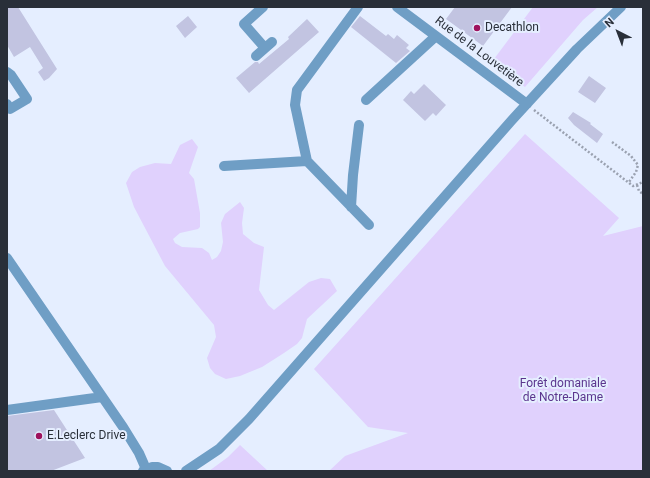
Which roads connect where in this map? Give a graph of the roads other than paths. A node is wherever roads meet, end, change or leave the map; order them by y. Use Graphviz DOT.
graph roads {
  1 [pos="263,7"];
  2 [pos="358,7"];
  3 [pos="397,7"];
  4 [pos="621,7"];
  5 [pos="436,36"];
  6 [pos="256,56"];
  7 [pos="7,72"];
  8 [pos="366,100"];
  9 [pos="7,104"];
  10 [pos="526,104"];
  11 [pos="359,126"];
  12 [pos="307,162"];
  13 [pos="224,166"];
  14 [pos="351,207"];
  15 [pos="369,225"];
  16 [pos="7,258"];
  17 [pos="102,397"];
  18 [pos="7,410"];
  19 [pos="145,470"];
  20 [pos="167,471"];
  21 [pos="186,471"];
  1 -- 6 [label="street"];
  2 -- 12 [label="street"];
  3 -- 5 [label="street, Rue de la Louvetière"];
  4 -- 10 [label="street"];
  5 -- 8 [label="street"];
  5 -- 10 [label="street, Rue de la Louvetière"];
  7 -- 9 [label="street"];
  10 -- 21 [label="street"];
  11 -- 14 [label="street"];
  12 -- 13 [label="street"];
  12 -- 14 [label="street"];
  14 -- 15 [label="street"];
  16 -- 17 [label="street"];
  17 -- 18 [label="street"];
  17 -- 19 [label="street"];
  19 -- 20 [label="street"];
}
